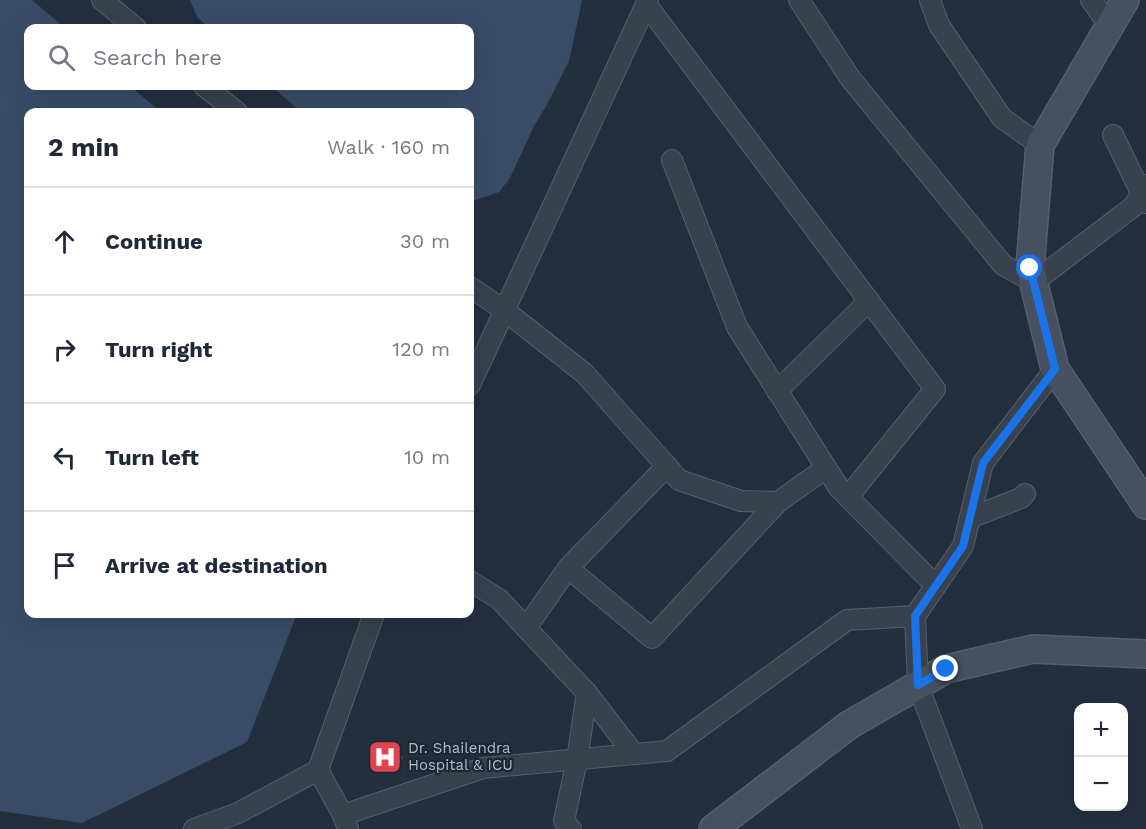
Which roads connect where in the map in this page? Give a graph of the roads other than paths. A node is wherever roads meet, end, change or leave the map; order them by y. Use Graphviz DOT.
graph roads {
  1 [pos="102,0"];
  2 [pos="799,0"];
  3 [pos="930,0"];
  4 [pos="1091,0"];
  5 [pos="1125,0"];
  6 [pos="647,2"];
  7 [pos="131,24"];
  8 [pos="1110,26"];
  9 [pos="209,90"];
  10 [pos="232,108"];
  11 [pos="1113,135"];
  12 [pos="1040,145"];
  13 [pos="672,160"];
  14 [pos="1144,194"];
  15 [pos="1034,282"];
  16 [pos="474,290"];
  17 [pos="869,301"];
  18 [pos="504,310"];
  19 [pos="1055,369"];
  20 [pos="474,376"];
  21 [pos="777,391"];
  22 [pos="667,466"];
  23 [pos="826,468"];
  24 [pos="1025,494"];
  25 [pos="848,497"];
  26 [pos="778,502"];
  27 [pos="1146,505"];
  28 [pos="970,518"];
  29 [pos="568,568"];
  30 [pos="474,583"];
  31 [pos="936,586"];
  32 [pos="915,616"];
  33 [pos="373,618"];
  34 [pos="526,628"];
  35 [pos="1146,654"];
  36 [pos="918,685"];
  37 [pos="587,693"];
  38 [pos="634,754"];
  39 [pos="577,760"];
  40 [pos="318,770"];
  41 [pos="346,822"];
  42 [pos="720,827"];
  43 [pos="194,829"];
  44 [pos="571,829"];
  45 [pos="972,829"];
  1 -- 7 [label="street"];
  2 -- 15 [label="street"];
  3 -- 12 [label="street"];
  4 -- 8 [label="street"];
  5 -- 8 [label="street"];
  6 -- 17 [label="street"];
  6 -- 18 [label="street"];
  8 -- 12 [label="street"];
  9 -- 10 [label="street"];
  11 -- 14 [label="street"];
  12 -- 15 [label="street"];
  13 -- 21 [label="street"];
  14 -- 15 [label="street"];
  15 -- 19 [label="street"];
  16 -- 18 [label="street"];
  17 -- 21 [label="street"];
  17 -- 25 [label="street"];
  18 -- 20 [label="street"];
  18 -- 22 [label="street"];
  19 -- 27 [label="street"];
  19 -- 28 [label="street"];
  21 -- 23 [label="street"];
  22 -- 26 [label="street"];
  22 -- 29 [label="street"];
  23 -- 25 [label="street"];
  23 -- 26 [label="street"];
  24 -- 28 [label="street"];
  25 -- 31 [label="street"];
  26 -- 29 [label="street"];
  28 -- 31 [label="street"];
  29 -- 34 [label="street"];
  30 -- 34 [label="street"];
  31 -- 32 [label="street"];
  32 -- 36 [label="street"];
  32 -- 38 [label="street"];
  33 -- 40 [label="street"];
  34 -- 37 [label="street"];
  35 -- 36 [label="street"];
  36 -- 42 [label="street"];
  36 -- 45 [label="street"];
  37 -- 38 [label="street"];
  37 -- 39 [label="street"];
  38 -- 39 [label="street"];
  39 -- 41 [label="street"];
  39 -- 44 [label="street"];
  40 -- 41 [label="street"];
  40 -- 43 [label="street"];
}
